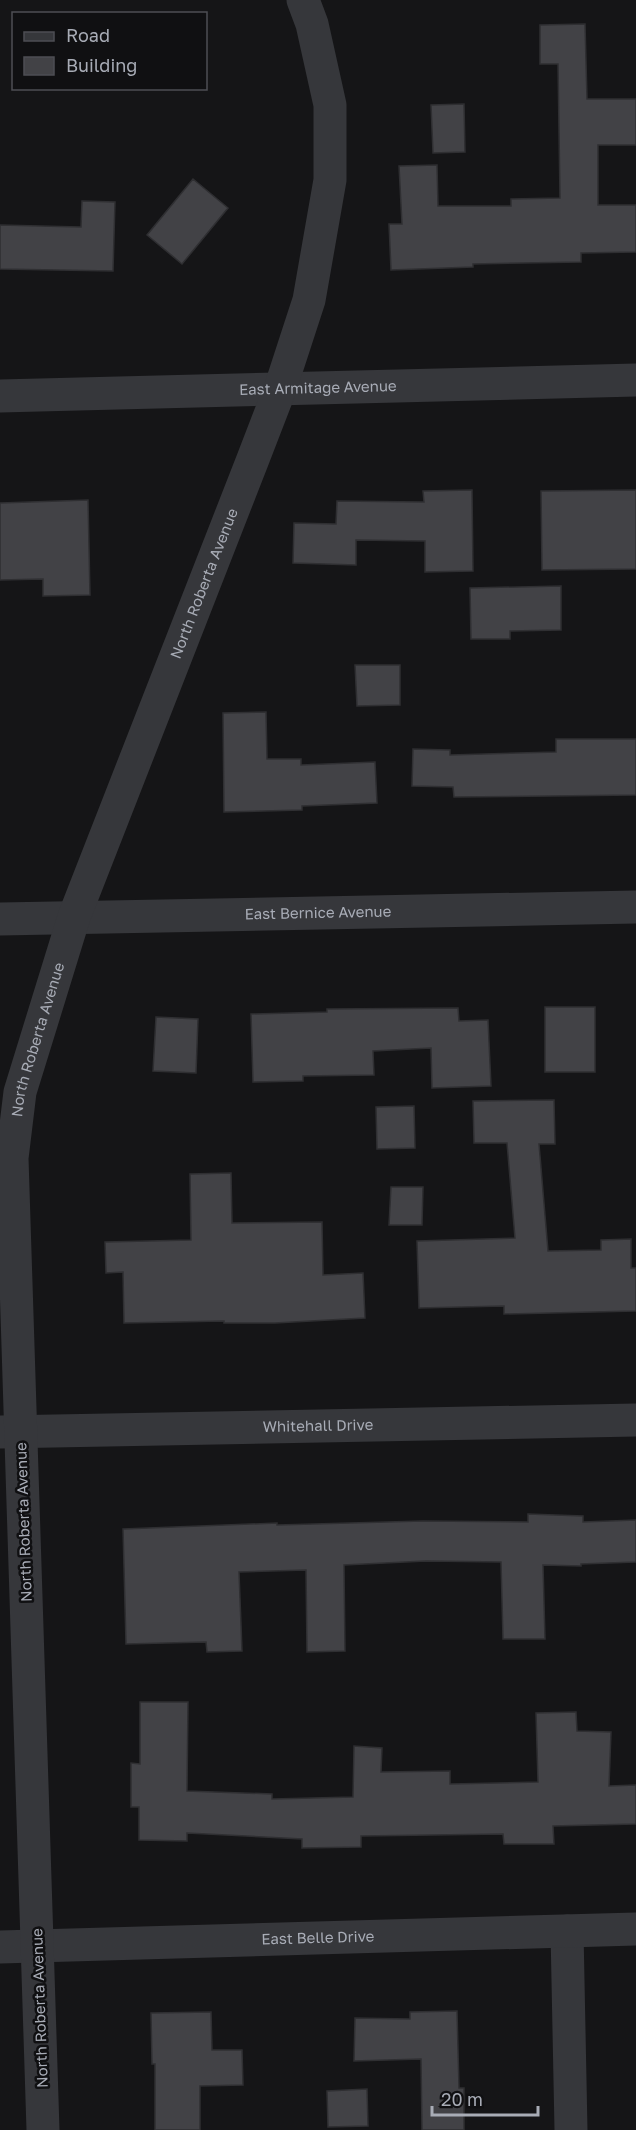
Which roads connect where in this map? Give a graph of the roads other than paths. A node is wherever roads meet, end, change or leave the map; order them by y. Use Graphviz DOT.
graph roads {
  1 [pos="303,0"];
  2 [pos="636,380"];
  3 [pos="280,389"];
  4 [pos="0,396"];
  5 [pos="636,907"];
  6 [pos="74,917"];
  7 [pos="0,919"];
  8 [pos="636,1420"];
  9 [pos="10,1432"];
  10 [pos="636,1929"];
  11 [pos="567,1931"];
  12 [pos="38,1946"];
  13 [pos="0,1947"];
  14 [pos="44,2130"];
  15 [pos="571,2130"];
  1 -- 3 [label="street, North Roberta Avenue"];
  2 -- 3 [label="street, East Armitage Avenue"];
  3 -- 4 [label="street, East Armitage Avenue"];
  3 -- 6 [label="street, North Roberta Avenue"];
  5 -- 6 [label="street, East Bernice Avenue"];
  6 -- 7 [label="street, East Bernice Avenue"];
  6 -- 9 [label="street, North Roberta Avenue"];
  8 -- 9 [label="street, Whitehall Drive"];
  9 -- 12 [label="street, North Roberta Avenue"];
  10 -- 11 [label="street, East Belle Drive"];
  11 -- 12 [label="street, East Belle Drive"];
  11 -- 15 [label="street"];
  12 -- 13 [label="street, East Belle Drive"];
  12 -- 14 [label="street, North Roberta Avenue"];
}
